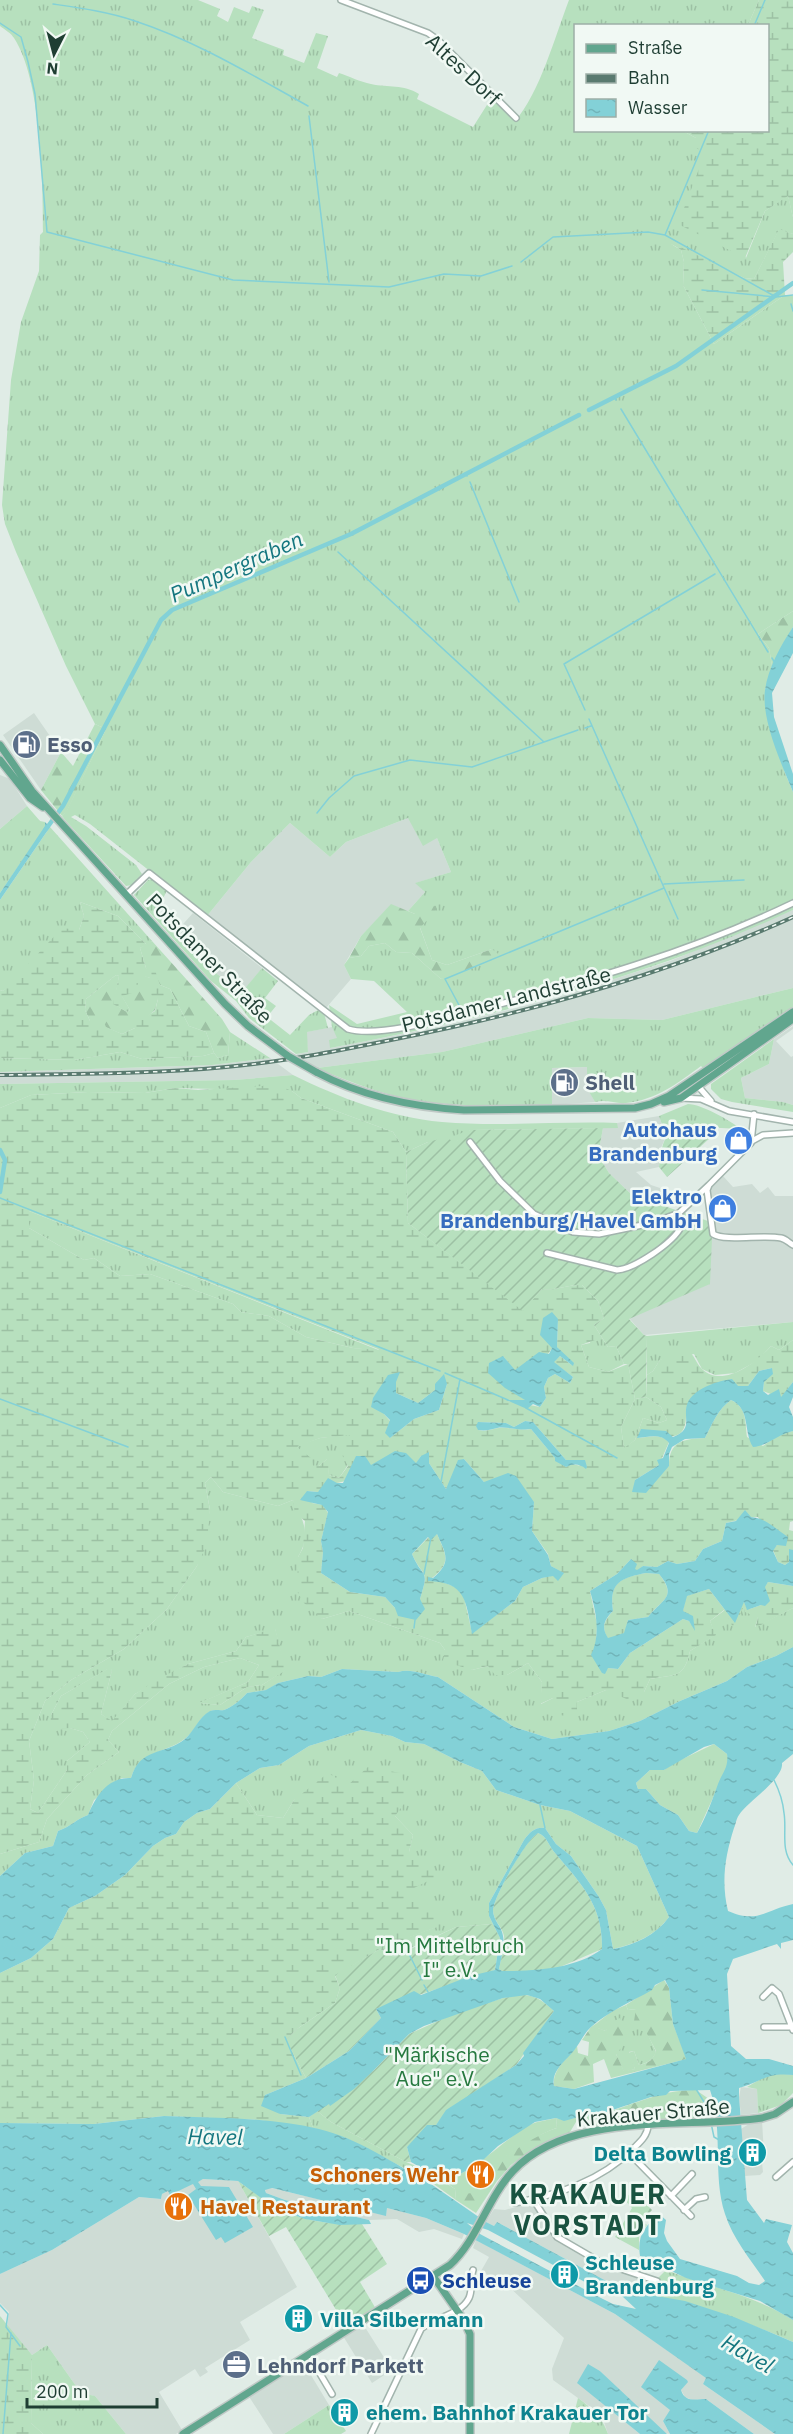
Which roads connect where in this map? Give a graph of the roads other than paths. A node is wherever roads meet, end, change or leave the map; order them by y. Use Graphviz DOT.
graph roads {
  1 [pos="340,0"];
  2 [pos="516,118"];
  3 [pos="0,749"];
  4 [pos="0,760"];
  5 [pos="53,814"];
  6 [pos="126,895"];
  7 [pos="793,903"];
  8 [pos="793,1012"];
  9 [pos="793,1019"];
  10 [pos="693,1080"];
  11 [pos="698,1086"];
  12 [pos="681,1098"];
  13 [pos="653,1104"];
  14 [pos="713,1104"];
  15 [pos="754,1114"];
  16 [pos="793,1122"];
  17 [pos="793,1133"];
  18 [pos="752,1141"];
  19 [pos="470,1143"];
  20 [pos="709,1185"];
  21 [pos="679,1213"];
  22 [pos="793,1245"];
  23 [pos="547,1253"];
  24 [pos="763,1997"];
  25 [pos="764,2027"];
  26 [pos="793,2029"];
  27 [pos="793,2103"];
  28 [pos="648,2126"];
  29 [pos="629,2153"];
  30 [pos="793,2162"];
  31 [pos="692,2174"];
  32 [pos="776,2177"];
  33 [pos="671,2196"];
  34 [pos="705,2197"];
  35 [pos="533,2199"];
  36 [pos="515,2203"];
  37 [pos="684,2210"];
  38 [pos="691,2216"];
  39 [pos="473,2270"];
  40 [pos="433,2276"];
  41 [pos="657,2281"];
  42 [pos="456,2310"];
  43 [pos="309,2355"];
  44 [pos="332,2394"];
  45 [pos="183,2434"];
  46 [pos="371,2434"];
  47 [pos="470,2434"];
  1 -- 2 [label="street, Altes Dorf"];
  3 -- 5 [label="main road, Potsdamer Straße"];
  4 -- 5 [label="main road, Potsdamer Straße"];
  5 -- 6 [label="main road, Potsdamer Straße"];
  6 -- 7 [label="street, Potsdamer Landstraße"];
  6 -- 13 [label="main road, Potsdamer Straße, bridge"];
  8 -- 10 [label="main road, Potsdamer Straße"];
  9 -- 11 [label="main road, Potsdamer Straße"];
  10 -- 11 [label="main road"];
  10 -- 13 [label="main road, Potsdamer Straße"];
  11 -- 12 [label="main road, Potsdamer Straße"];
  11 -- 14 [label="street"];
  12 -- 13 [label="main road, Potsdamer Straße"];
  12 -- 14 [label="street"];
  14 -- 15 [label="street"];
  15 -- 16 [label="street"];
  15 -- 18 [label="street"];
  17 -- 18 [label="street"];
  18 -- 20 [label="street"];
  19 -- 21 [label="street"];
  20 -- 21 [label="street"];
  20 -- 22 [label="street"];
  21 -- 23 [label="street"];
  24 -- 26 [label="street"];
  25 -- 26 [label="street"];
  27 -- 28 [label="main road, Krakauer Straße"];
  28 -- 29 [label="street"];
  28 -- 40 [label="main road, Krakauer Straße"];
  29 -- 33 [label="street"];
  29 -- 35 [label="street"];
  30 -- 32 [label="street"];
  31 -- 33 [label="street"];
  33 -- 37 [label="street"];
  34 -- 37 [label="street"];
  35 -- 36 [label="street"];
  35 -- 41 [label="street"];
  37 -- 38 [label="street"];
  39 -- 42 [label="street"];
  40 -- 42 [label="main road"];
  40 -- 43 [label="main road, Krakauer Straße"];
  42 -- 46 [label="street"];
  42 -- 47 [label="main road"];
  43 -- 44 [label="street"];
  43 -- 45 [label="main road, Krakauer Straße"];
}
